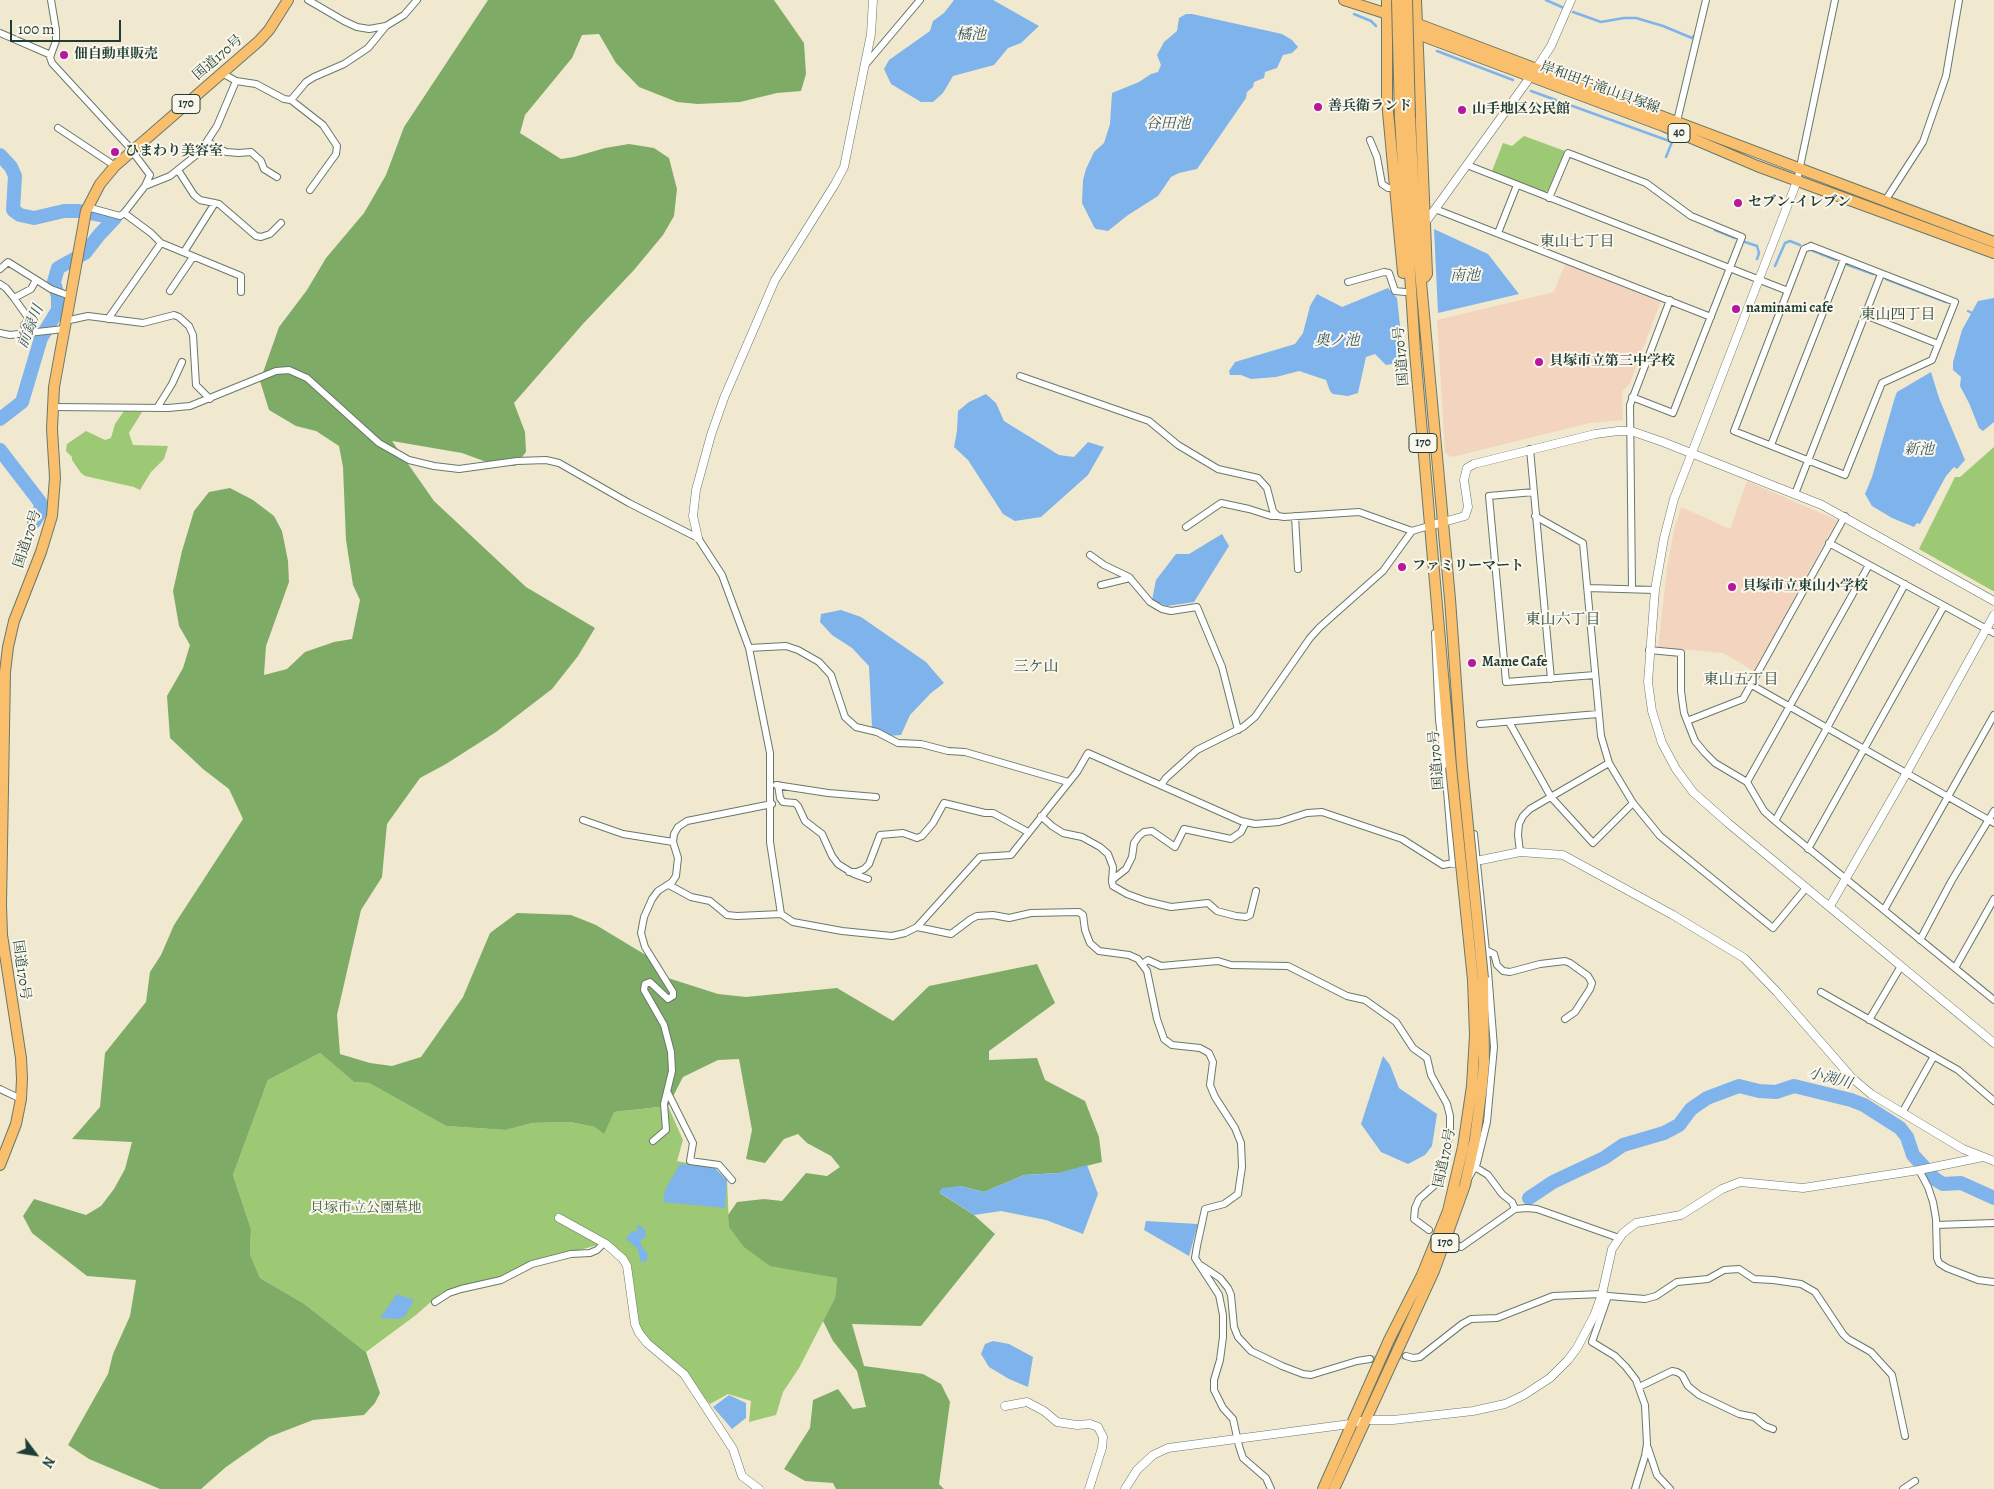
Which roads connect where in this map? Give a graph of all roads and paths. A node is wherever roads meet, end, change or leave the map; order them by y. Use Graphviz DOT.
graph roads {
  1 [pos="51,0"];
  2 [pos="288,0"];
  3 [pos="308,0"];
  4 [pos="417,0"];
  5 [pos="873,0"];
  6 [pos="920,0"];
  7 [pos="1344,0"];
  8 [pos="1387,0"];
  9 [pos="1397,0"];
  10 [pos="1408,0"];
  11 [pos="1416,0"];
  12 [pos="1571,0"];
  13 [pos="1706,0"];
  14 [pos="1835,0"];
  15 [pos="1958,0"];
  16 [pos="1387,16"];
  17 [pos="1417,23"];
  18 [pos="386,26"];
  19 [pos="0,33"];
  20 [pos="1418,35"];
  21 [pos="50,55"];
  22 [pos="863,67"];
  23 [pos="222,73"];
  24 [pos="1533,73"];
  25 [pos="236,81"];
  26 [pos="291,100"];
  27 [pos="1405,118"];
  28 [pos="1677,121"];
  29 [pos="58,128"];
  30 [pos="1370,140"];
  31 [pos="208,142"];
  32 [pos="132,150"];
  33 [pos="1466,165"];
  34 [pos="115,166"];
  35 [pos="1800,168"];
  36 [pos="178,170"];
  37 [pos="277,177"];
  38 [pos="1797,180"];
  39 [pos="1517,185"];
  40 [pos="145,186"];
  41 [pos="1395,188"];
  42 [pos="310,190"];
  43 [pos="1549,198"];
  44 [pos="1885,201"];
  45 [pos="215,203"];
  46 [pos="1435,209"];
  47 [pos="86,211"];
  48 [pos="124,213"];
  49 [pos="281,223"];
  50 [pos="1425,223"];
  51 [pos="1498,233"];
  52 [pos="1994,242"];
  53 [pos="161,243"];
  54 [pos="184,252"];
  55 [pos="1994,253"];
  56 [pos="193,256"];
  57 [pos="1844,259"];
  58 [pos="1730,268"];
  59 [pos="0,269"];
  60 [pos="1881,274"];
  61 [pos="36,280"];
  62 [pos="1759,280"];
  63 [pos="1348,282"];
  64 [pos="0,284"];
  65 [pos="1421,285"];
  66 [pos="1788,291"];
  67 [pos="170,292"];
  68 [pos="241,292"];
  69 [pos="1405,292"];
  70 [pos="70,296"];
  71 [pos="14,298"];
  72 [pos="1670,300"];
  73 [pos="1865,315"];
  74 [pos="1711,317"];
  75 [pos="108,319"];
  76 [pos="64,325"];
  77 [pos="28,333"];
  78 [pos="0,334"];
  79 [pos="1938,344"];
  80 [pos="1415,352"];
  81 [pos="182,362"];
  82 [pos="1020,376"];
  83 [pos="1632,397"];
  84 [pos="210,399"];
  85 [pos="52,407"];
  86 [pos="157,408"];
  87 [pos="1631,432"];
  88 [pos="1771,445"];
  89 [pos="1530,449"];
  90 [pos="1692,454"];
  91 [pos="1808,460"];
  92 [pos="1534,492"];
  93 [pos="1795,494"];
  94 [pos="1278,516"];
  95 [pos="1294,516"];
  96 [pos="1535,516"];
  97 [pos="1844,516"];
  98 [pos="1444,524"];
  99 [pos="1429,526"];
  100 [pos="1186,527"];
  101 [pos="1412,531"];
  102 [pos="698,538"];
  103 [pos="1829,543"];
  104 [pos="1090,554"];
  105 [pos="1869,565"];
  106 [pos="1298,569"];
  107 [pos="1130,578"];
  108 [pos="1905,584"];
  109 [pos="1101,585"];
  110 [pos="1588,588"];
  111 [pos="1632,589"];
  112 [pos="1655,590"];
  113 [pos="1994,601"];
  114 [pos="1944,606"];
  115 [pos="1994,615"];
  116 [pos="1438,617"];
  117 [pos="1986,629"];
  118 [pos="1994,633"];
  119 [pos="749,648"];
  120 [pos="1649,650"];
  121 [pos="1595,675"];
  122 [pos="1551,679"];
  123 [pos="1750,684"];
  124 [pos="1789,706"];
  125 [pos="1598,714"];
  126 [pos="1994,715"];
  127 [pos="1687,721"];
  128 [pos="1509,722"];
  129 [pos="1480,724"];
  130 [pos="1827,728"];
  131 [pos="1238,730"];
  132 [pos="1864,750"];
  133 [pos="1609,763"];
  134 [pos="1906,774"];
  135 [pos="1068,782"];
  136 [pos="1747,782"];
  137 [pos="1,783"];
  138 [pos="775,784"];
  139 [pos="1161,785"];
  140 [pos="876,797"];
  141 [pos="1551,797"];
  142 [pos="1948,797"];
  143 [pos="1633,802"];
  144 [pos="772,804"];
  145 [pos="1994,811"];
  146 [pos="1449,813"];
  147 [pos="1041,816"];
  148 [pos="583,820"];
  149 [pos="1775,821"];
  150 [pos="1991,821"];
  151 [pos="1246,822"];
  152 [pos="1028,832"];
  153 [pos="673,842"];
  154 [pos="1808,849"];
  155 [pos="1520,852"];
  156 [pos="1477,861"];
  157 [pos="1453,863"];
  158 [pos="850,872"];
  159 [pos="868,879"];
  160 [pos="1846,879"];
  161 [pos="1112,880"];
  162 [pos="669,885"];
  163 [pos="1806,888"];
  164 [pos="1256,892"];
  165 [pos="1994,898"];
  166 [pos="1830,906"];
  167 [pos="1884,910"];
  168 [pos="781,914"];
  169 [pos="917,927"];
  170 [pos="1920,940"];
  171 [pos="1486,950"];
  172 [pos="1142,964"];
  173 [pos="1901,966"];
  174 [pos="1955,968"];
  175 [pos="1478,979"];
  176 [pos="1821,992"];
  177 [pos="1994,999"];
  178 [pos="1565,1019"];
  179 [pos="1869,1020"];
  180 [pos="1994,1042"];
  181 [pos="1934,1056"];
  182 [pos="0,1089"];
  183 [pos="668,1093"];
  184 [pos="21,1099"];
  185 [pos="1994,1101"];
  186 [pos="1902,1113"];
  187 [pos="653,1141"];
  188 [pos="1983,1157"];
  189 [pos="1994,1161"];
  190 [pos="0,1165"];
  191 [pos="1475,1167"];
  192 [pos="1919,1170"];
  193 [pos="732,1180"];
  194 [pos="1465,1184"];
  195 [pos="1516,1209"];
  196 [pos="559,1218"];
  197 [pos="1994,1223"];
  198 [pos="1936,1225"];
  199 [pos="1430,1230"];
  200 [pos="1620,1238"];
  201 [pos="604,1243"];
  202 [pos="1454,1243"];
  203 [pos="1201,1266"];
  204 [pos="1994,1282"];
  205 [pos="1605,1295"];
  206 [pos="434,1302"];
  207 [pos="1406,1356"];
  208 [pos="1370,1360"];
  209 [pos="1639,1387"];
  210 [pos="1005,1406"];
  211 [pos="1365,1420"];
  212 [pos="1350,1424"];
  213 [pos="1773,1429"];
  214 [pos="1905,1436"];
  215 [pos="1237,1439"];
  216 [pos="1647,1444"];
  217 [pos="1915,1481"];
  218 [pos="760,1489"];
  219 [pos="1088,1489"];
  220 [pos="1125,1489"];
  221 [pos="1271,1489"];
  222 [pos="1323,1489"];
  223 [pos="1334,1489"];
  224 [pos="1635,1489"];
  225 [pos="1670,1489"];
  226 [pos="1903,1489"];
  1 -- 21 [label="street"];
  2 -- 23 [label="main road, 国道170号 / 170"];
  3 -- 18 [label="street"];
  4 -- 18 [label="street"];
  5 -- 22 [label="street"];
  6 -- 22 [label="street"];
  7 -- 16 [label="main road, 岸和田牛滝山貝塚線 / 40"];
  8 -- 16 [label="main road"];
  9 -- 27 [label="main road, 国道170号 / 170, bridge"];
  10 -- 27 [label="main road, 国道170号 / 170, bridge"];
  11 -- 17 [label="main road"];
  12 -- 24 [label="street"];
  13 -- 28 [label="street"];
  14 -- 35 [label="street"];
  15 -- 44 [label="street"];
  16 -- 17 [label="main road, 岸和田牛滝山貝塚線 / 40"];
  16 -- 20 [label="main road, 岸和田牛滝山貝塚線 / 40"];
  16 -- 41 [label="main road"];
  17 -- 20 [label="main road"];
  17 -- 24 [label="main road, 岸和田牛滝山貝塚線 / 40"];
  18 -- 26 [label="street"];
  19 -- 21 [label="street"];
  20 -- 24 [label="main road, 岸和田牛滝山貝塚線 / 40"];
  20 -- 50 [label="main road"];
  21 -- 32 [label="street"];
  22 -- 102 [label="street"];
  23 -- 25 [label="street"];
  23 -- 32 [label="main road, 国道170号 / 170"];
  24 -- 28 [label="main road, 岸和田牛滝山貝塚線 / 40"];
  24 -- 33 [label="street"];
  24 -- 38 [label="main road, 岸和田牛滝山貝塚線 / 40"];
  25 -- 26 [label="street"];
  25 -- 31 [label="street"];
  26 -- 42 [label="street"];
  27 -- 65 [label="main road, 国道170号 / 170"];
  27 -- 80 [label="main road, 国道170号 / 170"];
  28 -- 35 [label="main road, 岸和田牛滝山貝塚線 / 40"];
  29 -- 34 [label="street"];
  30 -- 41 [label="street"];
  31 -- 36 [label="street"];
  31 -- 37 [label="street"];
  32 -- 34 [label="main road, 国道170号 / 170"];
  32 -- 40 [label="street"];
  33 -- 39 [label="street"];
  33 -- 46 [label="street"];
  34 -- 47 [label="main road, 国道170号 / 170"];
  35 -- 38 [label="street"];
  35 -- 44 [label="main road, 岸和田牛滝山貝塚線 / 40"];
  36 -- 40 [label="street"];
  36 -- 45 [label="street"];
  38 -- 55 [label="main road, 岸和田牛滝山貝塚線 / 40"];
  38 -- 62 [label="street"];
  39 -- 43 [label="street"];
  39 -- 51 [label="street"];
  40 -- 48 [label="street"];
  41 -- 69 [label="main road"];
  43 -- 58 [label="street"];
  43 -- 58 [label="street"];
  44 -- 52 [label="main road, 岸和田牛滝山貝塚線 / 40"];
  45 -- 49 [label="street"];
  45 -- 54 [label="street"];
  46 -- 50 [label="street"];
  46 -- 51 [label="street"];
  47 -- 48 [label="street"];
  47 -- 70 [label="main road, 国道170号 / 170"];
  48 -- 53 [label="street"];
  50 -- 65 [label="main road"];
  51 -- 72 [label="street"];
  53 -- 54 [label="street"];
  53 -- 75 [label="street"];
  54 -- 56 [label="street"];
  56 -- 67 [label="street"];
  56 -- 68 [label="street"];
  57 -- 60 [label="street"];
  57 -- 66 [label="street"];
  57 -- 88 [label="street"];
  58 -- 62 [label="street"];
  58 -- 74 [label="street"];
  59 -- 61 [label="street"];
  60 -- 73 [label="street"];
  60 -- 79 [label="street"];
  61 -- 70 [label="street"];
  61 -- 71 [label="street"];
  62 -- 66 [label="street"];
  62 -- 90 [label="street"];
  63 -- 69 [label="street"];
  64 -- 71 [label="street"];
  65 -- 98 [label="main road, 国道170号 / 170"];
  66 -- 88 [label="street"];
  69 -- 80 [label="main road"];
  70 -- 76 [label="main road, 国道170号 / 170"];
  71 -- 77 [label="street"];
  72 -- 74 [label="street"];
  72 -- 83 [label="street"];
  73 -- 79 [label="street"];
  73 -- 91 [label="street"];
  74 -- 83 [label="street"];
  75 -- 76 [label="street"];
  75 -- 84 [label="street"];
  76 -- 77 [label="street"];
  76 -- 85 [label="main road, 国道170号 / 170"];
  77 -- 78 [label="street"];
  79 -- 91 [label="street"];
  80 -- 99 [label="main road, 国道170号 / 170"];
  81 -- 86 [label="street"];
  82 -- 94 [label="street"];
  83 -- 87 [label="street"];
  84 -- 86 [label="street"];
  84 -- 102 [label="street"];
  85 -- 86 [label="street"];
  85 -- 137 [label="main road, 国道170号 / 170"];
  87 -- 89 [label="street"];
  87 -- 90 [label="street"];
  87 -- 111 [label="street"];
  88 -- 91 [label="street"];
  89 -- 92 [label="street"];
  89 -- 98 [label="street"];
  90 -- 93 [label="street"];
  90 -- 112 [label="street"];
  91 -- 93 [label="street"];
  92 -- 96 [label="street"];
  92 -- 122 [label="street"];
  93 -- 97 [label="street"];
  94 -- 95 [label="street"];
  94 -- 100 [label="street"];
  95 -- 101 [label="street"];
  95 -- 106 [label="street"];
  96 -- 110 [label="street"];
  96 -- 122 [label="street"];
  97 -- 103 [label="street"];
  97 -- 113 [label="street"];
  98 -- 99 [label="street"];
  98 -- 175 [label="main road, 国道170号 / 170, bridge"];
  99 -- 101 [label="street"];
  99 -- 116 [label="main road, 国道170号 / 170"];
  101 -- 131 [label="street"];
  102 -- 119 [label="street"];
  103 -- 105 [label="street"];
  103 -- 123 [label="street"];
  104 -- 107 [label="street"];
  105 -- 108 [label="street"];
  105 -- 124 [label="street"];
  107 -- 109 [label="street"];
  107 -- 131 [label="street"];
  108 -- 114 [label="street"];
  108 -- 130 [label="street"];
  110 -- 111 [label="street"];
  110 -- 121 [label="street"];
  111 -- 112 [label="street"];
  112 -- 120 [label="street"];
  114 -- 117 [label="street"];
  114 -- 132 [label="street"];
  115 -- 117 [label="street"];
  116 -- 146 [label="street"];
  116 -- 175 [label="main road, 国道170号 / 170, bridge"];
  117 -- 118 [label="street"];
  117 -- 134 [label="street"];
  119 -- 135 [label="street"];
  119 -- 138 [label="street"];
  120 -- 127 [label="street"];
  120 -- 163 [label="street"];
  121 -- 122 [label="street"];
  121 -- 125 [label="street"];
  123 -- 124 [label="street"];
  123 -- 127 [label="street"];
  124 -- 130 [label="street"];
  124 -- 136 [label="street"];
  125 -- 128 [label="street"];
  125 -- 133 [label="street"];
  126 -- 142 [label="street"];
  127 -- 136 [label="street"];
  128 -- 129 [label="street"];
  128 -- 141 [label="street"];
  130 -- 132 [label="street"];
  130 -- 149 [label="street"];
  131 -- 139 [label="street"];
  132 -- 134 [label="street"];
  132 -- 154 [label="street"];
  133 -- 141 [label="street"];
  133 -- 143 [label="street"];
  134 -- 142 [label="street"];
  134 -- 160 [label="street"];
  135 -- 139 [label="street"];
  135 -- 147 [label="street"];
  136 -- 149 [label="street"];
  137 -- 184 [label="main road, 国道170号 / 170"];
  138 -- 140 [label="street"];
  138 -- 144 [label="street"];
  138 -- 158 [label="street"];
  139 -- 151 [label="street"];
  141 -- 143 [label="street"];
  141 -- 155 [label="street"];
  142 -- 150 [label="street"];
  142 -- 167 [label="street"];
  143 -- 163 [label="street"];
  144 -- 153 [label="street"];
  144 -- 168 [label="street"];
  145 -- 150 [label="street"];
  146 -- 156 [label="street"];
  146 -- 157 [label="street"];
  147 -- 152 [label="street"];
  147 -- 161 [label="street"];
  148 -- 153 [label="street"];
  149 -- 154 [label="street"];
  150 -- 170 [label="street"];
  151 -- 157 [label="street"];
  151 -- 161 [label="street"];
  152 -- 158 [label="street"];
  152 -- 169 [label="street"];
  153 -- 162 [label="street"];
  154 -- 160 [label="street"];
  155 -- 156 [label="street"];
  155 -- 186 [label="street"];
  156 -- 157 [label="street"];
  156 -- 171 [label="street"];
  158 -- 159 [label="street"];
  160 -- 166 [label="street"];
  160 -- 167 [label="street"];
  161 -- 164 [label="street"];
  162 -- 168 [label="street"];
  162 -- 183 [label="street"];
  163 -- 166 [label="street"];
  165 -- 174 [label="street"];
  166 -- 173 [label="street"];
  167 -- 170 [label="street"];
  168 -- 169 [label="street"];
  169 -- 172 [label="street"];
  170 -- 174 [label="street"];
  171 -- 178 [label="street"];
  171 -- 191 [label="street"];
  172 -- 199 [label="street"];
  172 -- 203 [label="street"];
  173 -- 179 [label="street"];
  173 -- 180 [label="street"];
  174 -- 177 [label="street"];
  175 -- 194 [label="main road, 国道170号 / 170"];
  175 -- 212 [label="main road, 国道170号 / 170"];
  176 -- 179 [label="street"];
  179 -- 181 [label="street"];
  181 -- 185 [label="street"];
  181 -- 186 [label="street"];
  182 -- 184 [label="street"];
  183 -- 187 [label="street"];
  183 -- 193 [label="street"];
  184 -- 190 [label="main road, 国道170号 / 170"];
  186 -- 188 [label="street"];
  188 -- 189 [label="street"];
  188 -- 192 [label="street"];
  191 -- 194 [label="street"];
  191 -- 195 [label="street"];
  192 -- 198 [label="street"];
  192 -- 200 [label="street"];
  194 -- 211 [label="main road, 国道170号 / 170"];
  195 -- 200 [label="street"];
  195 -- 202 [label="street"];
  196 -- 201 [label="street"];
  197 -- 198 [label="street"];
  198 -- 204 [label="street"];
  200 -- 205 [label="street"];
  201 -- 206 [label="street"];
  201 -- 218 [label="street"];
  203 -- 208 [label="street"];
  203 -- 215 [label="street"];
  205 -- 207 [label="street"];
  205 -- 209 [label="street"];
  205 -- 211 [label="street"];
  205 -- 214 [label="street"];
  209 -- 213 [label="street"];
  209 -- 216 [label="street"];
  210 -- 219 [label="street"];
  211 -- 212 [label="street"];
  211 -- 223 [label="main road, 国道170号 / 170"];
  212 -- 215 [label="street"];
  212 -- 222 [label="main road, 国道170号 / 170"];
  215 -- 220 [label="street"];
  215 -- 221 [label="street"];
  216 -- 224 [label="street"];
  216 -- 225 [label="street"];
  217 -- 226 [label="street"];
}
